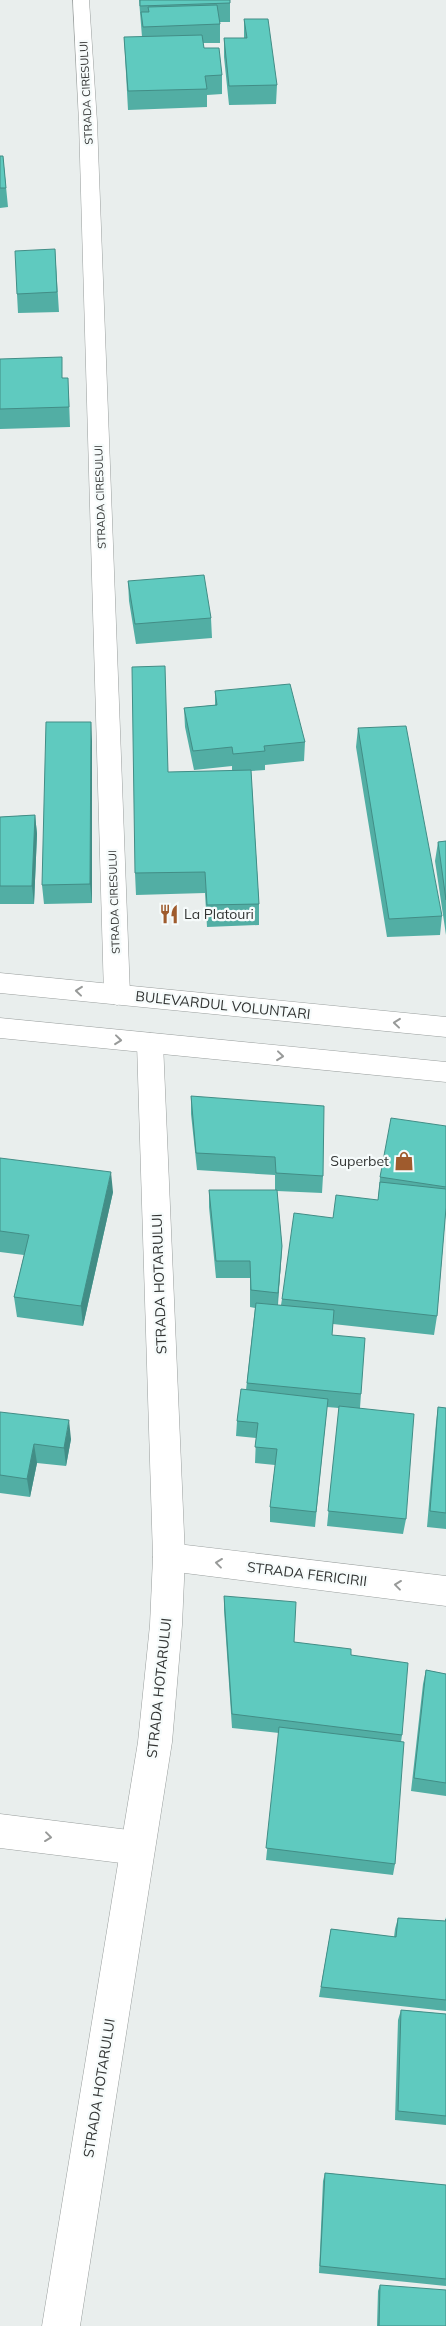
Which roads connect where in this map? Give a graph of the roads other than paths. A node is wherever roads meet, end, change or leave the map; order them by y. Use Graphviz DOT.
graph roads {
  1 [pos="81,0"];
  2 [pos="0,983"];
  3 [pos="117,995"];
  4 [pos="446,1027"];
  5 [pos="0,1028"];
  6 [pos="150,1043"];
  7 [pos="446,1072"];
  8 [pos="169,1557"];
  9 [pos="446,1591"];
  10 [pos="0,1831"];
  11 [pos="138,1848"];
  12 [pos="61,2326"];
  1 -- 3 [label="main road, STRADA CIRESULUI"];
  3 -- 2 [label="main road, BULEVARDUL VOLUNTARI, one-way"];
  4 -- 3 [label="main road, BULEVARDUL VOLUNTARI, one-way"];
  5 -- 6 [label="main road, one-way"];
  6 -- 7 [label="main road, one-way"];
  6 -- 8 [label="main road, STRADA HOTARULUI"];
  9 -- 8 [label="main road, STRADA FERICIRII, one-way"];
  8 -- 11 [label="main road, STRADA HOTARULUI"];
  10 -- 11 [label="main road, one-way"];
  11 -- 12 [label="main road, STRADA HOTARULUI"];
}
